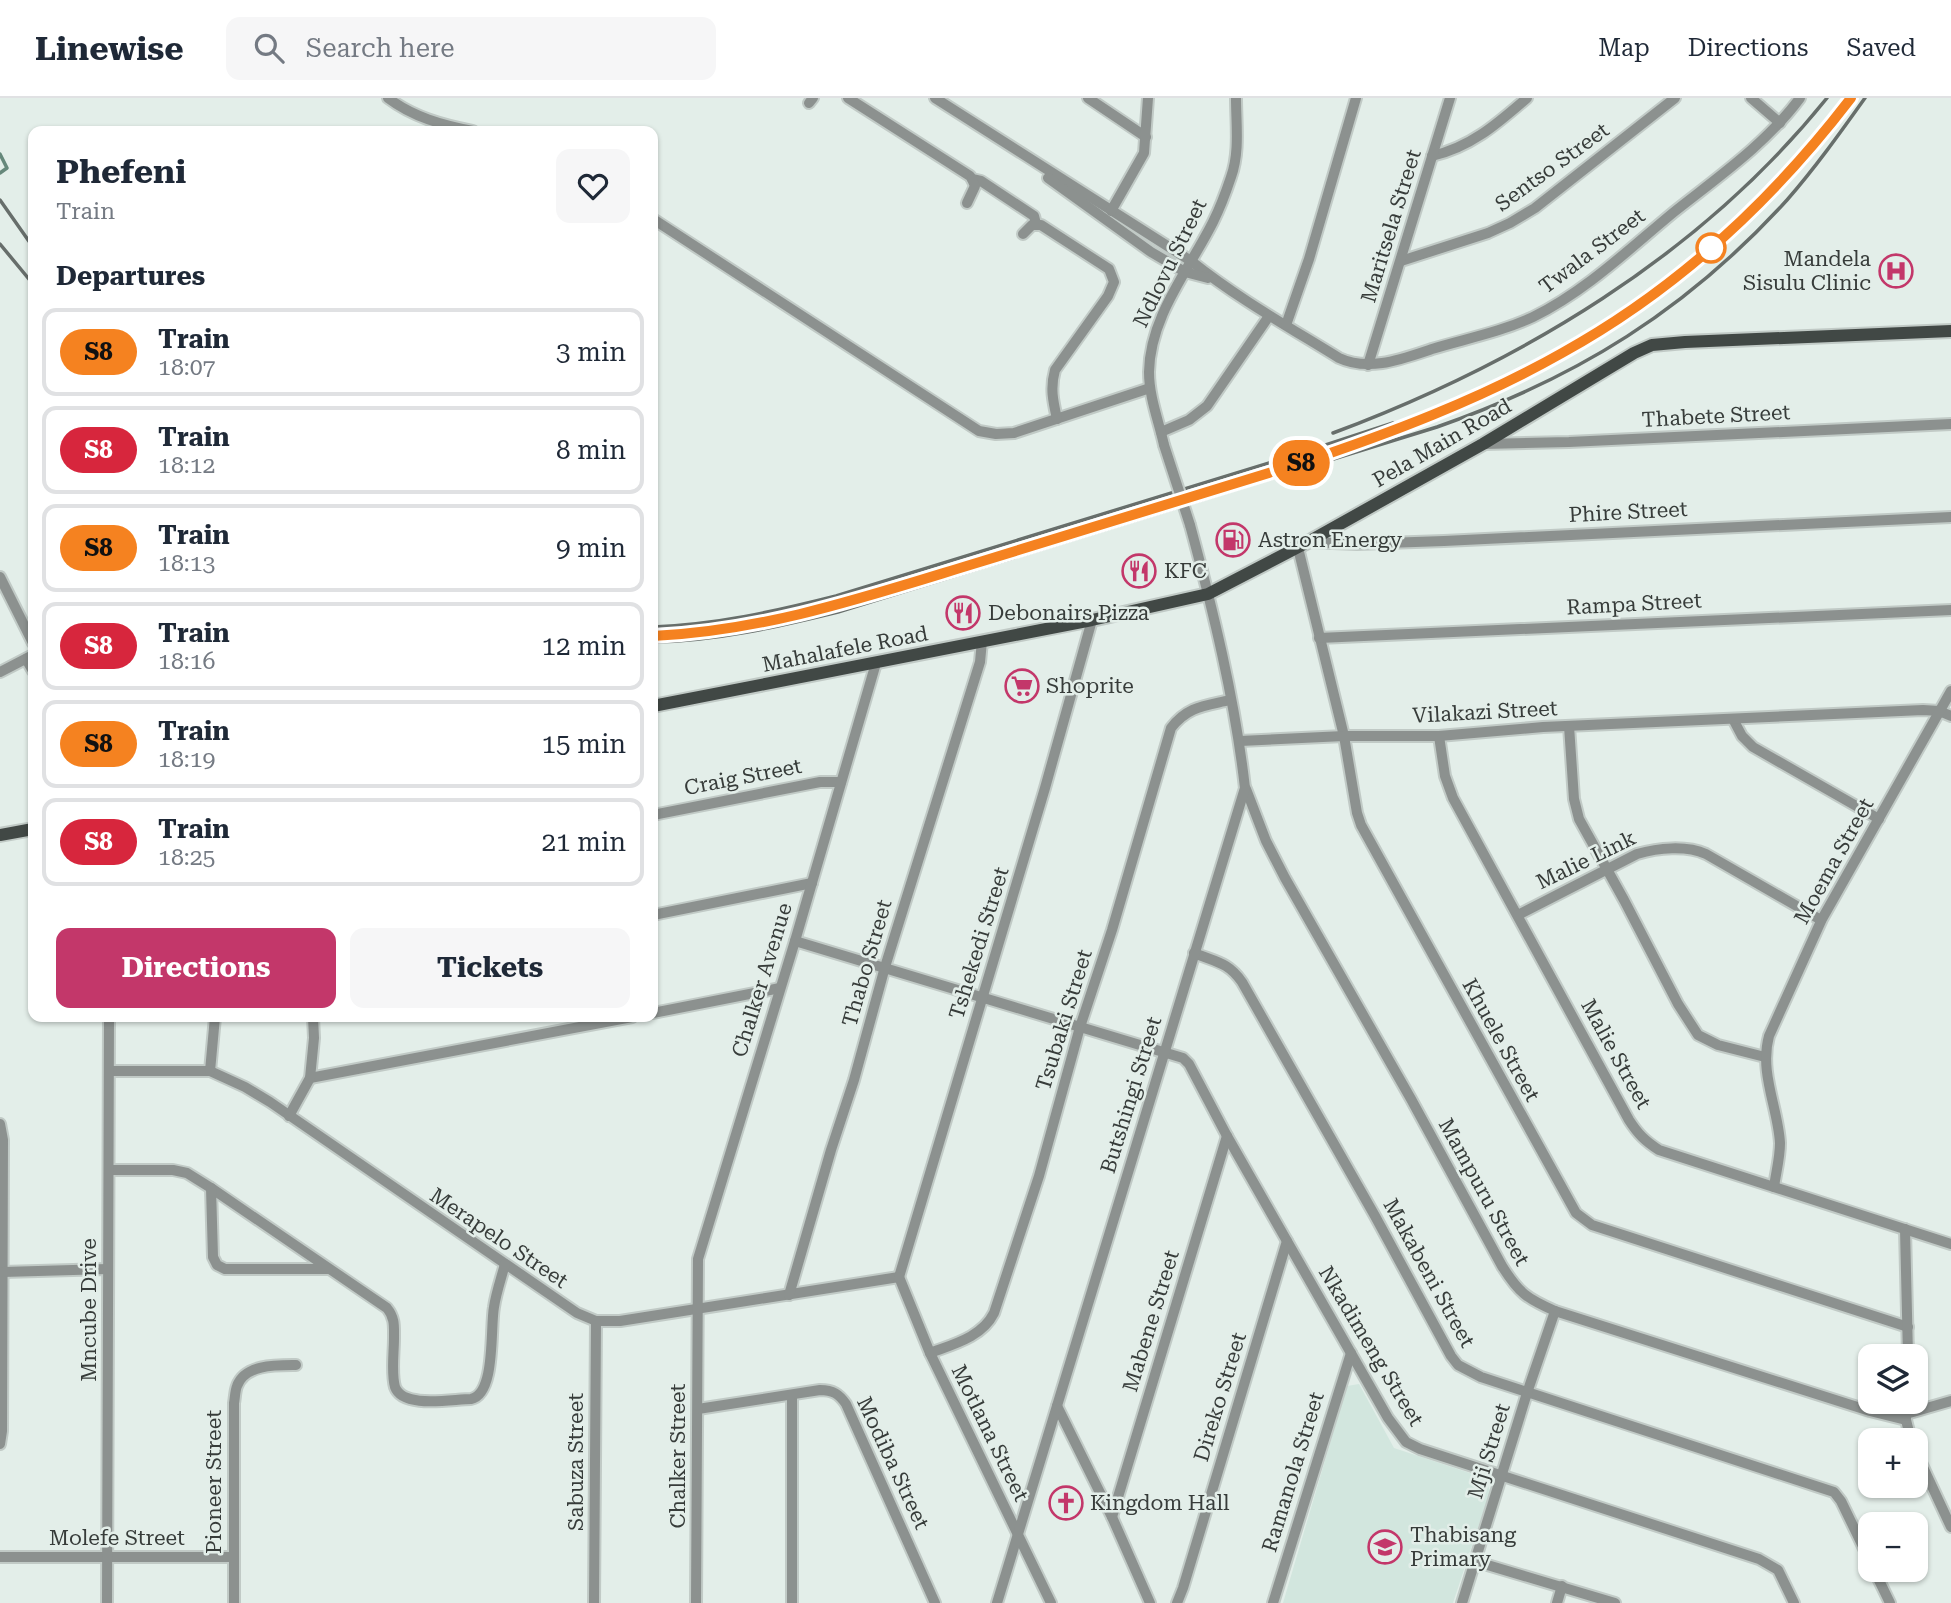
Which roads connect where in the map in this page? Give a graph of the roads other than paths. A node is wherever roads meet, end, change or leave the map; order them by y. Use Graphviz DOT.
graph roads {
  1 [pos="388,98"];
  2 [pos="848,98"];
  3 [pos="935,98"];
  4 [pos="1088,98"];
  5 [pos="1148,98"];
  6 [pos="1236,98"];
  7 [pos="1356,98"];
  8 [pos="1450,98"];
  9 [pos="1527,98"];
  10 [pos="1675,98"];
  11 [pos="1751,98"];
  12 [pos="1800,98"];
  13 [pos="1780,123"];
  14 [pos="447,126"];
  15 [pos="1146,137"];
  16 [pos="1013,149"];
  17 [pos="1432,156"];
  18 [pos="972,179"];
  19 [pos="967,203"];
  20 [pos="1111,211"];
  21 [pos="658,222"];
  22 [pos="1036,224"];
  23 [pos="1023,234"];
  24 [pos="1191,261"];
  25 [pos="1401,261"];
  26 [pos="1185,272"];
  27 [pos="1213,279"];
  28 [pos="1269,316"];
  29 [pos="1286,325"];
  30 [pos="1951,331"];
  31 [pos="1368,365"];
  32 [pos="1150,388"];
  33 [pos="1058,419"];
  34 [pos="1951,424"];
  35 [pos="1161,432"];
  36 [pos="1483,444"];
  37 [pos="1951,517"];
  38 [pos="1189,525"];
  39 [pos="1303,545"];
  40 [pos="0,577"];
  41 [pos="1208,594"];
  42 [pos="1951,610"];
  43 [pos="1092,620"];
  44 [pos="28,633"];
  45 [pos="1319,638"];
  46 [pos="982,641"];
  47 [pos="28,658"];
  48 [pos="876,663"];
  49 [pos="0,672"];
  50 [pos="1951,691"];
  51 [pos="1230,700"];
  52 [pos="658,705"];
  53 [pos="1939,711"];
  54 [pos="1951,716"];
  55 [pos="1734,719"];
  56 [pos="1569,726"];
  57 [pos="1344,736"];
  58 [pos="1439,736"];
  59 [pos="1240,741"];
  60 [pos="841,782"];
  61 [pos="1245,788"];
  62 [pos="658,814"];
  63 [pos="1879,819"];
  64 [pos="28,830"];
  65 [pos="0,835"];
  66 [pos="1607,869"];
  67 [pos="811,883"];
  68 [pos="658,914"];
  69 [pos="1518,915"];
  70 [pos="1821,920"];
  71 [pos="795,941"];
  72 [pos="1194,953"];
  73 [pos="885,967"];
  74 [pos="780,988"];
  75 [pos="983,998"];
  76 [pos="658,1012"];
  77 [pos="109,1022"];
  78 [pos="215,1022"];
  79 [pos="313,1022"];
  80 [pos="606,1022"];
  81 [pos="1080,1027"];
  82 [pos="1165,1052"];
  83 [pos="1765,1057"];
  84 [pos="109,1070"];
  85 [pos="211,1071"];
  86 [pos="310,1078"];
  87 [pos="289,1116"];
  88 [pos="0,1124"];
  89 [pos="1227,1136"];
  90 [pos="109,1170"];
  91 [pos="1774,1186"];
  92 [pos="211,1188"];
  93 [pos="1905,1230"];
  94 [pos="1287,1241"];
  95 [pos="1951,1244"];
  96 [pos="505,1264"];
  97 [pos="108,1269"];
  98 [pos="329,1269"];
  99 [pos="3,1272"];
  100 [pos="899,1277"];
  101 [pos="789,1295"];
  102 [pos="697,1310"];
  103 [pos="1555,1311"];
  104 [pos="596,1321"];
  105 [pos="1908,1327"];
  106 [pos="1908,1344"];
  107 [pos="930,1353"];
  108 [pos="1351,1353"];
  109 [pos="296,1365"];
  110 [pos="1527,1393"];
  111 [pos="792,1395"];
  112 [pos="1951,1401"];
  113 [pos="1057,1406"];
  114 [pos="698,1409"];
  115 [pos="1906,1417"];
  116 [pos="1908,1428"];
  117 [pos="0,1444"];
  118 [pos="1502,1475"];
  119 [pos="1928,1478"];
  120 [pos="1112,1517"];
  121 [pos="1951,1527"];
  122 [pos="1858,1535"];
  123 [pos="1019,1537"];
  124 [pos="0,1557"];
  125 [pos="233,1557"];
  126 [pos="107,1558"];
  127 [pos="1474,1561"];
  128 [pos="1880,1582"];
  129 [pos="1562,1586"];
  130 [pos="107,1603"];
  131 [pos="234,1603"];
  132 [pos="594,1603"];
  133 [pos="696,1603"];
  134 [pos="792,1603"];
  135 [pos="935,1603"];
  136 [pos="998,1603"];
  137 [pos="1051,1603"];
  138 [pos="1150,1603"];
  139 [pos="1177,1603"];
  140 [pos="1273,1603"];
  141 [pos="1462,1603"];
  142 [pos="1557,1603"];
  143 [pos="1615,1603"];
  144 [pos="1794,1603"];
  145 [pos="1890,1603"];
  1 -- 14 [label="street"];
  2 -- 18 [label="street"];
  3 -- 16 [label="street"];
  4 -- 15 [label="street"];
  5 -- 15 [label="street"];
  6 -- 24 [label="street, Ndlovu Street"];
  7 -- 29 [label="street"];
  8 -- 17 [label="street, Maritsela Street"];
  9 -- 17 [label="street"];
  10 -- 25 [label="street, Sentso Street"];
  11 -- 13 [label="street"];
  12 -- 13 [label="street, Twala Street"];
  13 -- 31 [label="street, Twala Street"];
  15 -- 20 [label="street"];
  16 -- 20 [label="street"];
  16 -- 26 [label="street"];
  17 -- 25 [label="street, Maritsela Street"];
  18 -- 19 [label="street"];
  18 -- 22 [label="street"];
  20 -- 24 [label="street"];
  21 -- 33 [label="street"];
  22 -- 23 [label="street"];
  22 -- 33 [label="street"];
  24 -- 26 [label="street, Ndlovu Street"];
  24 -- 27 [label="street"];
  25 -- 31 [label="street, Maritsela Street"];
  26 -- 27 [label="street"];
  26 -- 32 [label="street, Ndlovu Street"];
  27 -- 28 [label="street"];
  28 -- 29 [label="street"];
  28 -- 35 [label="street"];
  29 -- 31 [label="street"];
  30 -- 36 [label="main road, Pela Main Road"];
  32 -- 33 [label="street"];
  32 -- 35 [label="street, Ndlovu Street"];
  34 -- 36 [label="street, Thabete Street"];
  35 -- 38 [label="street, Ndlovu Street, bridge"];
  36 -- 39 [label="main road, Pela Main Road"];
  37 -- 39 [label="street, Phire Street"];
  38 -- 41 [label="street, Butshingi Street"];
  39 -- 41 [label="main road, Pela Main Road"];
  39 -- 45 [label="street, Khuele Street"];
  40 -- 44 [label="street"];
  41 -- 43 [label="main road, Mahalafele Road"];
  41 -- 51 [label="street, Butshingi Street"];
  42 -- 45 [label="street, Rampa Street"];
  43 -- 46 [label="main road, Mahalafele Road"];
  43 -- 75 [label="street, Tshekedi Street"];
  45 -- 57 [label="street, Khuele Street"];
  46 -- 48 [label="main road, Mahalafele Road"];
  46 -- 73 [label="street, Thabo Street"];
  47 -- 49 [label="street"];
  48 -- 52 [label="main road, Mahalafele Road"];
  48 -- 60 [label="street, Chalker Avenue"];
  50 -- 53 [label="street, Moema Street"];
  51 -- 59 [label="street, Butshingi Street"];
  51 -- 81 [label="street, Tsubaki Street"];
  53 -- 54 [label="street, Vilakazi Street"];
  53 -- 55 [label="street, Vilakazi Street"];
  53 -- 63 [label="street, Moema Street"];
  55 -- 56 [label="street, Vilakazi Street"];
  55 -- 63 [label="street"];
  56 -- 58 [label="street, Vilakazi Street"];
  56 -- 66 [label="street"];
  57 -- 58 [label="street, Vilakazi Street"];
  57 -- 59 [label="street, Vilakazi Street"];
  57 -- 105 [label="street, Khuele Street"];
  58 -- 69 [label="street, Malie Street"];
  59 -- 61 [label="street, Butshingi Street"];
  60 -- 62 [label="street, Craig Street"];
  60 -- 67 [label="street, Chalker Avenue"];
  61 -- 72 [label="street, Butshingi Street"];
  61 -- 103 [label="street, Mampuru Street"];
  63 -- 70 [label="street, Moema Street"];
  64 -- 65 [label="main road"];
  66 -- 69 [label="street, Malie Link"];
  66 -- 70 [label="street, Malie Link"];
  66 -- 83 [label="street"];
  67 -- 68 [label="street"];
  67 -- 71 [label="street, Chalker Avenue"];
  69 -- 91 [label="street, Malie Street"];
  70 -- 83 [label="street, Moema Street"];
  71 -- 73 [label="street, Nkadimeng Street"];
  71 -- 74 [label="street, Chalker Avenue"];
  72 -- 82 [label="street, Butshingi Street"];
  72 -- 110 [label="street, Makabeni Street"];
  73 -- 75 [label="street, Nkadimeng Street"];
  73 -- 101 [label="street, Thabo Street"];
  74 -- 76 [label="street"];
  74 -- 102 [label="street, Chalker Avenue"];
  75 -- 81 [label="street, Nkadimeng Street"];
  75 -- 100 [label="street, Tshekedi Street"];
  77 -- 84 [label="street, Mncube Drive"];
  78 -- 85 [label="street"];
  79 -- 86 [label="street"];
  80 -- 86 [label="street"];
  81 -- 82 [label="street, Nkadimeng Street"];
  81 -- 107 [label="street, Tsubaki Street"];
  82 -- 89 [label="street, Nkadimeng Street"];
  82 -- 113 [label="street, Butshingi Street"];
  83 -- 91 [label="street, Moema Street"];
  84 -- 85 [label="street, Merapelo Street"];
  84 -- 90 [label="street, Mncube Drive"];
  85 -- 87 [label="street, Merapelo Street"];
  86 -- 87 [label="street"];
  87 -- 96 [label="street, Merapelo Street"];
  88 -- 99 [label="street"];
  89 -- 94 [label="street, Nkadimeng Street"];
  89 -- 120 [label="street, Mabene Street"];
  90 -- 92 [label="street"];
  90 -- 97 [label="street, Mncube Drive"];
  91 -- 93 [label="street, Malie Street"];
  92 -- 98 [label="street"];
  92 -- 98 [label="street"];
  93 -- 95 [label="street, Malie Street"];
  93 -- 105 [label="street"];
  94 -- 108 [label="street, Nkadimeng Street"];
  94 -- 139 [label="street, Direko Street"];
  96 -- 98 [label="street"];
  96 -- 104 [label="street, Merapelo Street"];
  97 -- 99 [label="street"];
  97 -- 126 [label="street, Mncube Drive"];
  99 -- 117 [label="street"];
  100 -- 101 [label="street"];
  100 -- 107 [label="street, Motlana Street"];
  101 -- 102 [label="street"];
  102 -- 104 [label="street"];
  102 -- 114 [label="street, Chalker Street"];
  103 -- 110 [label="street, Mji Street"];
  103 -- 115 [label="street, Mampuru Street"];
  104 -- 132 [label="street, Sabuza Street"];
  105 -- 106 [label="street"];
  107 -- 123 [label="street, Motlana Street"];
  108 -- 118 [label="street, Nkadimeng Street"];
  108 -- 140 [label="street, Ramanola Street"];
  109 -- 125 [label="street, Pioneer Street"];
  110 -- 118 [label="street, Mji Street"];
  110 -- 122 [label="street, Makabeni Street"];
  111 -- 114 [label="street, Modiba Street"];
  111 -- 134 [label="street"];
  111 -- 135 [label="street, Modiba Street"];
  112 -- 115 [label="street"];
  113 -- 120 [label="street"];
  113 -- 123 [label="street, Butshingi Street"];
  114 -- 133 [label="street, Chalker Street"];
  115 -- 116 [label="street"];
  118 -- 127 [label="street, Mji Street"];
  118 -- 144 [label="street, Nkadimeng Street"];
  119 -- 121 [label="street"];
  120 -- 138 [label="street"];
  123 -- 136 [label="street, Butshingi Street"];
  123 -- 137 [label="street, Motlana Street"];
  124 -- 126 [label="street, Molefe Street"];
  125 -- 126 [label="street, Molefe Street"];
  125 -- 131 [label="street, Pioneer Street"];
  126 -- 130 [label="street, Mncube Drive"];
  127 -- 129 [label="street"];
  127 -- 141 [label="street, Mji Street"];
  128 -- 145 [label="street"];
  129 -- 142 [label="street"];
  129 -- 143 [label="street"];
}
